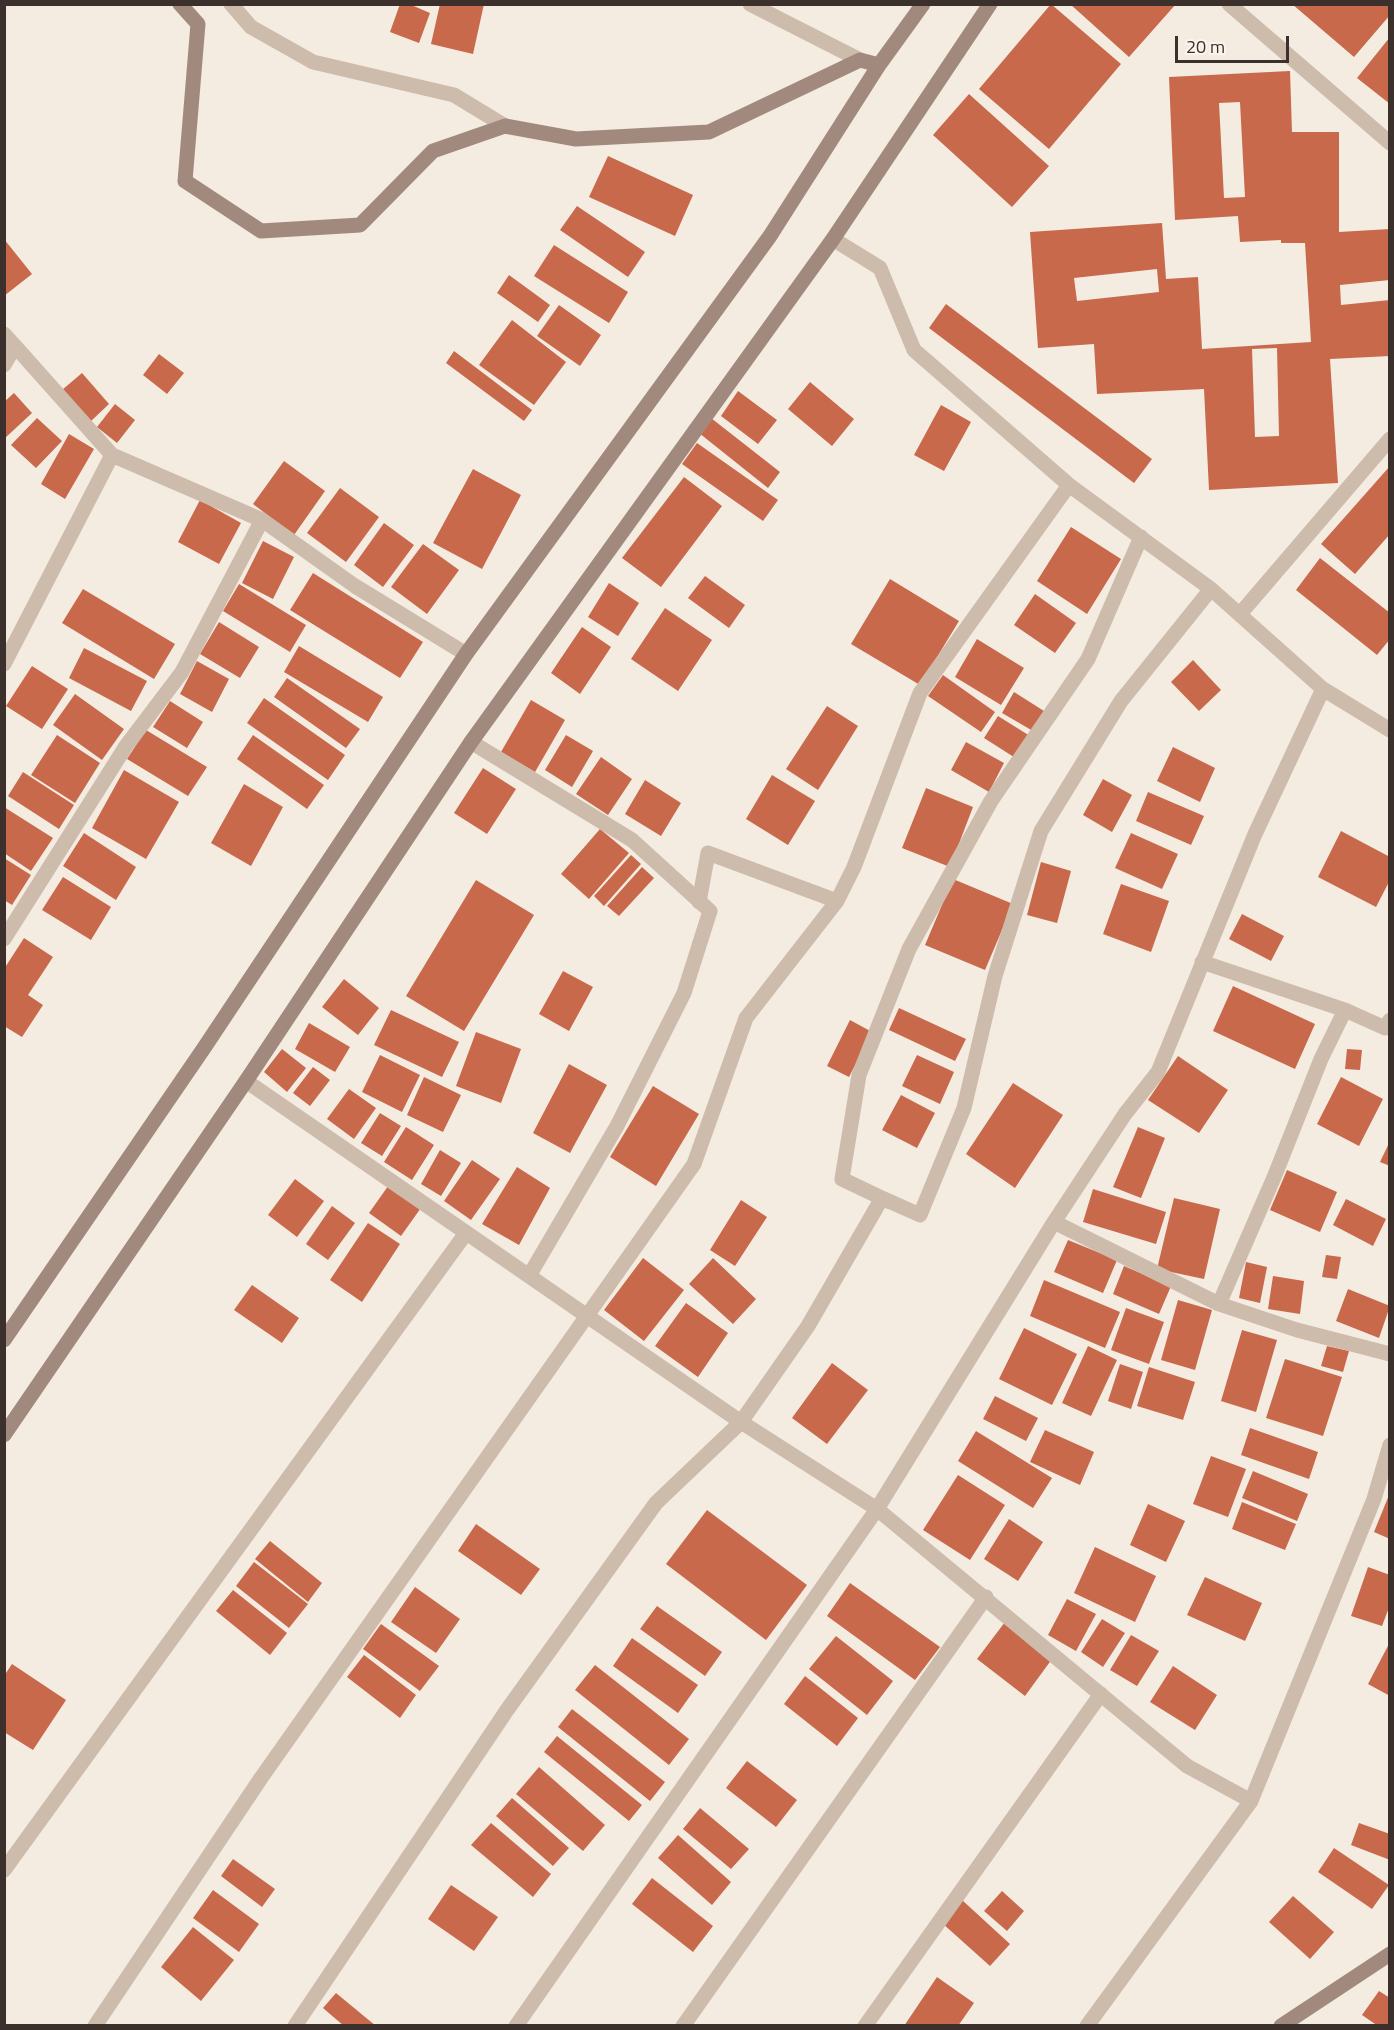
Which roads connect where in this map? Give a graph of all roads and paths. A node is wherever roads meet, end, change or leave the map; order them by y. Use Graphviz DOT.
graph roads {
  1 [pos="180,4"];
  2 [pos="231,4"];
  3 [pos="750,4"];
  4 [pos="923,4"];
  5 [pos="990,4"];
  6 [pos="1228,4"];
  7 [pos="860,60"];
  8 [pos="879,65"];
  9 [pos="505,126"];
  10 [pos="1389,143"];
  11 [pos="833,239"];
  12 [pos="4,334"];
  13 [pos="15,346"];
  14 [pos="4,365"];
  15 [pos="1389,438"];
  16 [pos="112,455"];
  17 [pos="1069,485"];
  18 [pos="262,520"];
  19 [pos="1141,537"];
  20 [pos="1211,589"];
  21 [pos="1240,614"];
  22 [pos="466,654"];
  23 [pos="4,664"];
  24 [pos="1323,688"];
  25 [pos="1389,730"];
  26 [pos="471,742"];
  27 [pos="837,901"];
  28 [pos="699,902"];
  29 [pos="4,939"];
  30 [pos="1202,962"];
  31 [pos="1345,1010"];
  32 [pos="1389,1020"];
  33 [pos="246,1081"];
  34 [pos="882,1198"];
  35 [pos="1054,1222"];
  36 [pos="466,1233"];
  37 [pos="529,1276"];
  38 [pos="1219,1304"];
  39 [pos="589,1316"];
  40 [pos="4,1340"];
  41 [pos="1389,1354"];
  42 [pos="741,1422"];
  43 [pos="4,1435"];
  44 [pos="1389,1445"];
  45 [pos="877,1509"];
  46 [pos="986,1597"];
  47 [pos="1101,1694"];
  48 [pos="1251,1801"];
  49 [pos="4,1870"];
  50 [pos="1389,1954"];
  51 [pos="95,2025"];
  52 [pos="295,2025"];
  53 [pos="516,2025"];
  54 [pos="682,2025"];
  55 [pos="865,2025"];
  56 [pos="1087,2025"];
  57 [pos="1285,2025"];
  1 -- 9 [label="main road"];
  2 -- 9 [label="street"];
  3 -- 7 [label="street"];
  4 -- 8 [label="main road"];
  5 -- 11 [label="main road"];
  6 -- 10 [label="street"];
  7 -- 8 [label="main road"];
  7 -- 9 [label="main road"];
  8 -- 22 [label="main road"];
  11 -- 17 [label="street"];
  11 -- 26 [label="main road"];
  12 -- 13 [label="street"];
  13 -- 14 [label="street"];
  13 -- 16 [label="street"];
  15 -- 21 [label="street"];
  16 -- 18 [label="street"];
  16 -- 23 [label="street"];
  17 -- 19 [label="street"];
  17 -- 27 [label="street"];
  18 -- 22 [label="street"];
  18 -- 29 [label="street"];
  19 -- 20 [label="street"];
  19 -- 34 [label="street"];
  20 -- 21 [label="street"];
  20 -- 34 [label="street"];
  21 -- 24 [label="street"];
  22 -- 40 [label="main road"];
  24 -- 25 [label="street"];
  24 -- 30 [label="street"];
  26 -- 28 [label="street"];
  26 -- 33 [label="main road"];
  27 -- 28 [label="street"];
  27 -- 39 [label="street"];
  28 -- 37 [label="street"];
  30 -- 31 [label="street"];
  30 -- 35 [label="street"];
  31 -- 32 [label="street"];
  31 -- 38 [label="street"];
  33 -- 36 [label="street"];
  33 -- 43 [label="main road"];
  34 -- 42 [label="street"];
  35 -- 38 [label="street"];
  35 -- 45 [label="street"];
  36 -- 37 [label="street"];
  36 -- 49 [label="street"];
  37 -- 39 [label="street"];
  38 -- 41 [label="street"];
  39 -- 42 [label="street"];
  39 -- 51 [label="street"];
  42 -- 45 [label="street"];
  42 -- 52 [label="street"];
  44 -- 48 [label="street"];
  45 -- 46 [label="street"];
  45 -- 53 [label="street"];
  46 -- 47 [label="street"];
  46 -- 54 [label="street"];
  47 -- 48 [label="street"];
  47 -- 55 [label="street"];
  48 -- 56 [label="street"];
  50 -- 57 [label="main road"];
}
